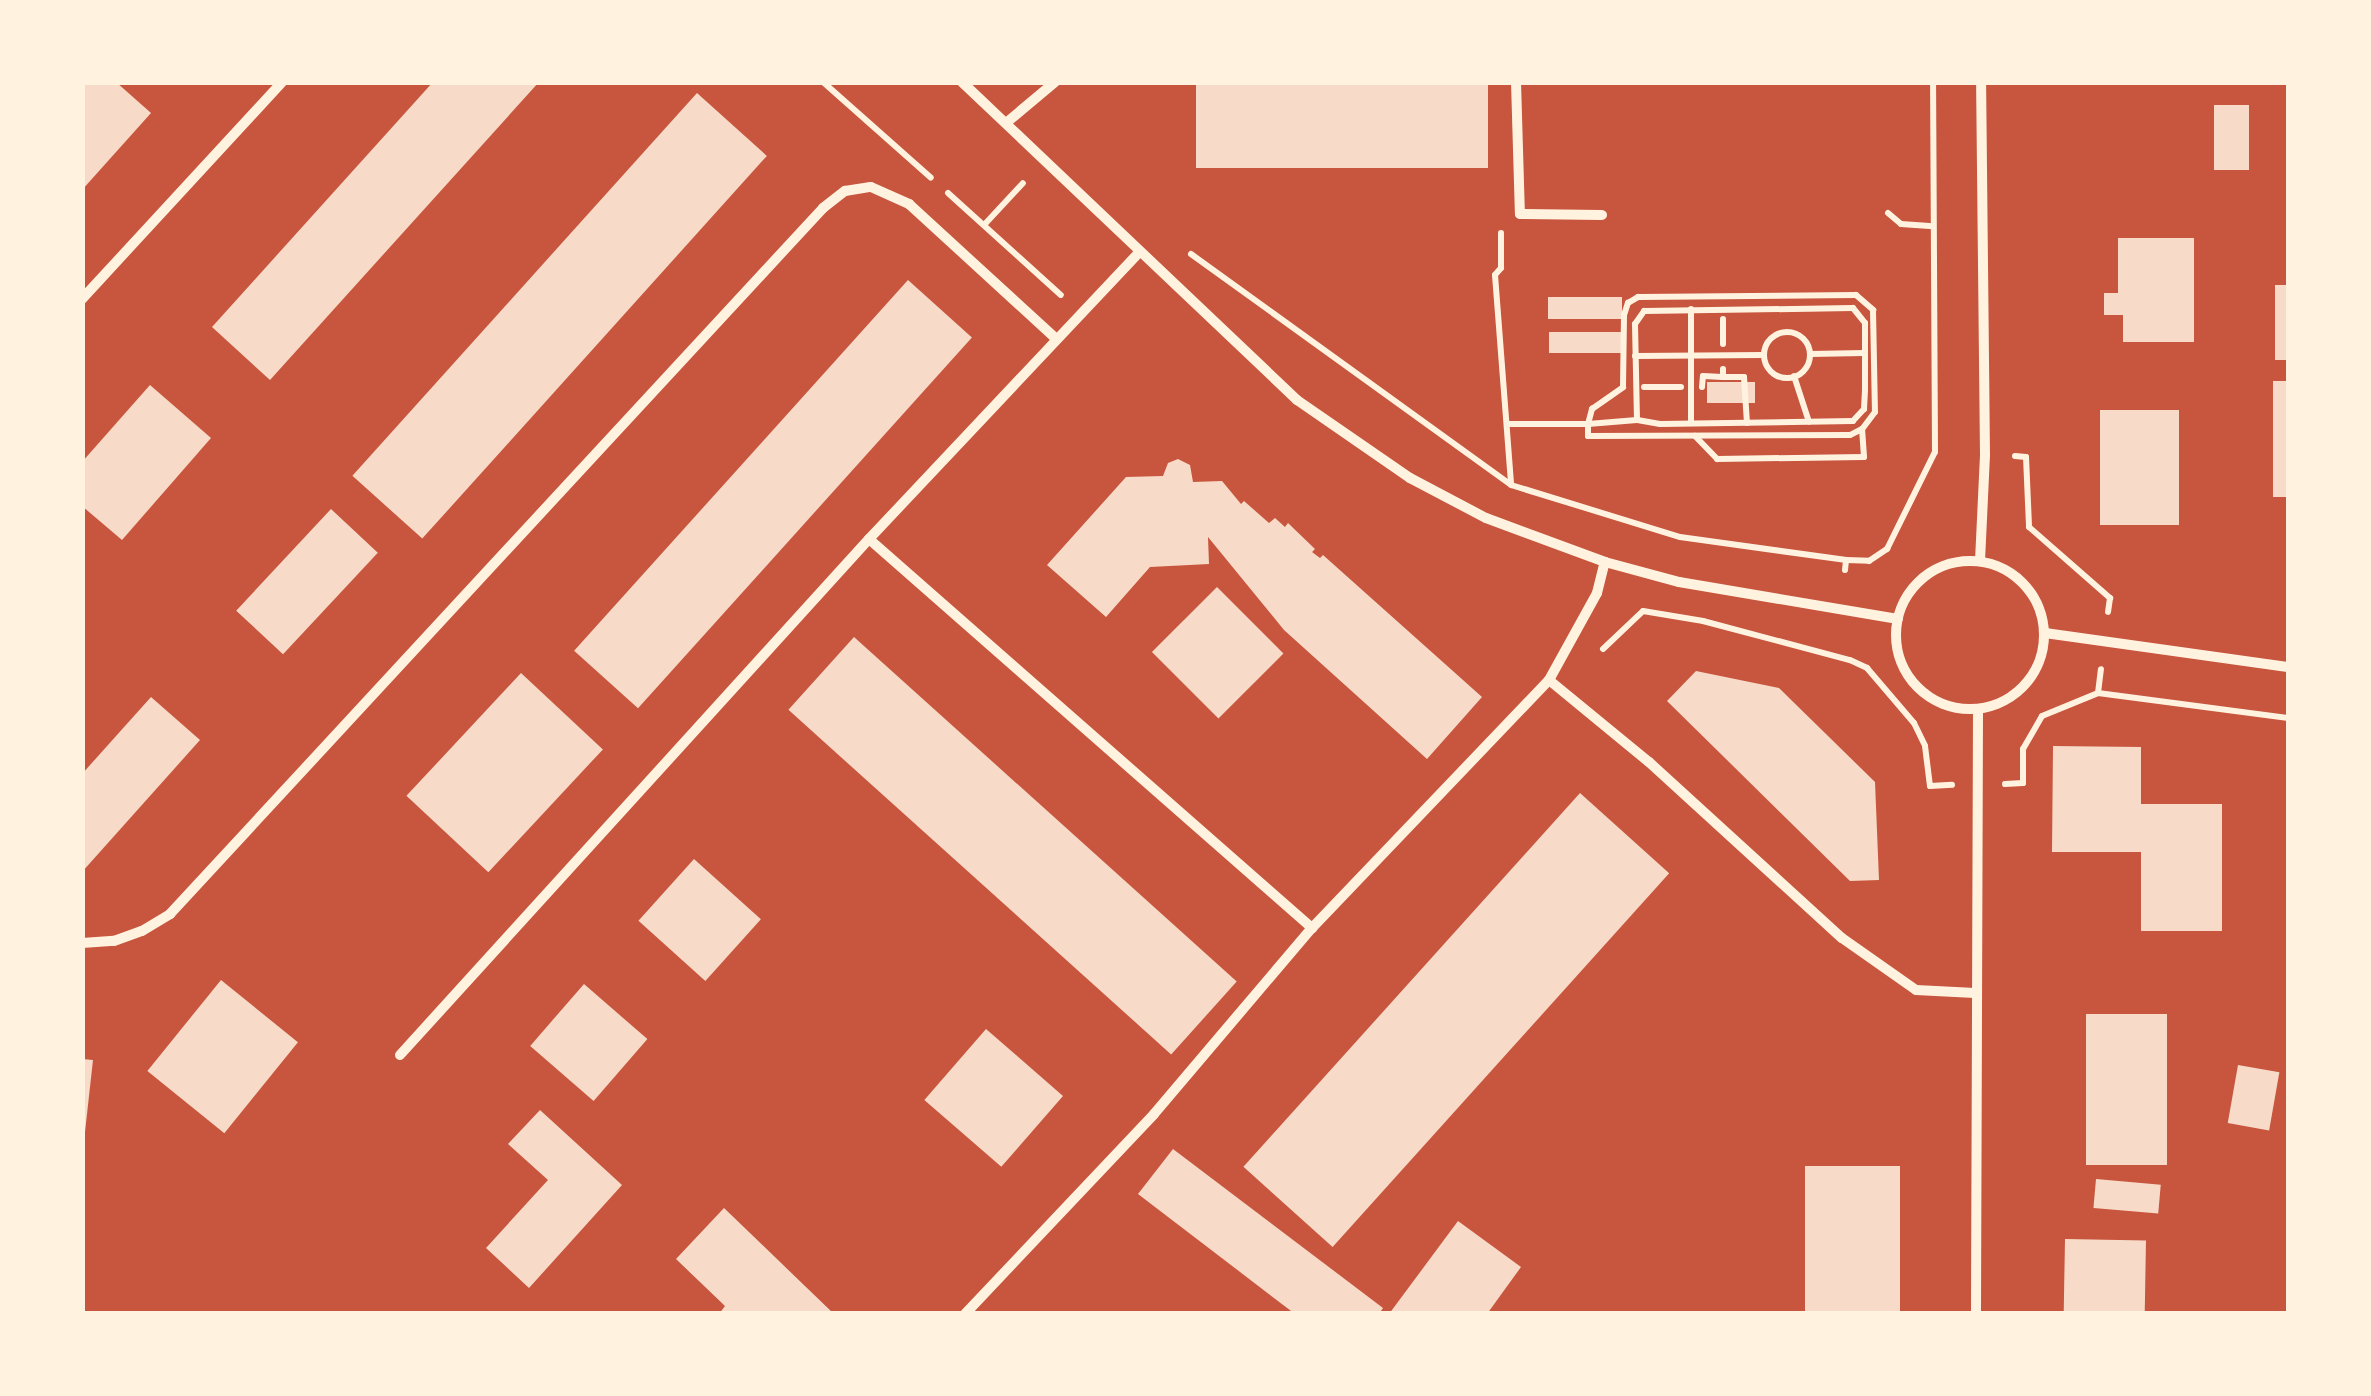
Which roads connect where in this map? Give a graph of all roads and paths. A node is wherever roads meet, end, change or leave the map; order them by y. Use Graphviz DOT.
graph roads {
  1 [pos="282,82"];
  2 [pos="962,82"];
  3 [pos="1054,82"];
  4 [pos="1516,82"];
  5 [pos="1932,82"];
  6 [pos="1981,82"];
  7 [pos="1006,124"];
  8 [pos="1023,182"];
  9 [pos="1888,212"];
  10 [pos="1602,215"];
  11 [pos="984,226"];
  12 [pos="1933,226"];
  13 [pos="1177,243"];
  14 [pos="1140,251"];
  15 [pos="1495,275"];
  16 [pos="82,299"];
  17 [pos="1691,309"];
  18 [pos="1722,318"];
  19 [pos="1055,338"];
  20 [pos="1722,344"];
  21 [pos="1810,354"];
  22 [pos="1864,354"];
  23 [pos="1764,355"];
  24 [pos="1634,356"];
  25 [pos="1691,356"];
  26 [pos="1794,376"];
  27 [pos="1644,388"];
  28 [pos="1681,388"];
  29 [pos="1702,388"];
  30 [pos="1636,420"];
  31 [pos="1809,422"];
  32 [pos="1691,423"];
  33 [pos="1747,423"];
  34 [pos="1507,424"];
  35 [pos="1588,424"];
  36 [pos="1862,430"];
  37 [pos="1694,435"];
  38 [pos="1935,452"];
  39 [pos="1984,454"];
  40 [pos="1511,484"];
  41 [pos="869,539"];
  42 [pos="1846,560"];
  43 [pos="1605,562"];
  44 [pos="1980,562"];
  45 [pos="1845,570"];
  46 [pos="1898,619"];
  47 [pos="2045,633"];
  48 [pos="2104,642"];
  49 [pos="1601,651"];
  50 [pos="2288,667"];
  51 [pos="1549,680"];
  52 [pos="2098,693"];
  53 [pos="1978,709"];
  54 [pos="2288,718"];
  55 [pos="1977,785"];
  56 [pos="1312,928"];
  57 [pos="82,944"];
  58 [pos="1975,993"];
  59 [pos="400,1054"];
  60 [pos="965,1314"];
  61 [pos="1976,1314"];
  1 -- 16 [label="street"];
  2 -- 7 [label="street"];
  3 -- 7 [label="street"];
  4 -- 10 [label="street"];
  5 -- 12 [label="path"];
  6 -- 39 [label="street"];
  7 -- 14 [label="street"];
  8 -- 11 [label="path"];
  9 -- 12 [label="path"];
  12 -- 38 [label="path"];
  13 -- 40 [label="path"];
  14 -- 19 [label="street"];
  14 -- 43 [label="street"];
  15 -- 34 [label="path"];
  17 -- 22 [label="path"];
  17 -- 24 [label="path"];
  17 -- 25 [label="path"];
  18 -- 20 [label="path"];
  19 -- 41 [label="street"];
  19 -- 57 [label="street"];
  21 -- 22 [label="path"];
  21 -- 23 [label="path"];
  21 -- 26 [label="path"];
  22 -- 31 [label="path"];
  23 -- 25 [label="path"];
  23 -- 26 [label="path"];
  24 -- 25 [label="path"];
  24 -- 30 [label="path"];
  25 -- 32 [label="path"];
  26 -- 31 [label="path"];
  27 -- 28 [label="path"];
  29 -- 33 [label="path"];
  30 -- 32 [label="path"];
  30 -- 35 [label="path"];
  31 -- 33 [label="path"];
  32 -- 33 [label="path"];
  34 -- 35 [label="path"];
  34 -- 40 [label="path"];
  35 -- 36 [label="path"];
  35 -- 37 [label="path"];
  36 -- 37 [label="path"];
  36 -- 37 [label="path"];
  38 -- 39 [label="path"];
  38 -- 42 [label="path"];
  39 -- 44 [label="street"];
  39 -- 48 [label="path"];
  40 -- 42 [label="path"];
  41 -- 56 [label="street"];
  41 -- 59 [label="street"];
  42 -- 45 [label="path"];
  43 -- 46 [label="street"];
  43 -- 51 [label="street"];
  44 -- 46 [label="street"];
  44 -- 47 [label="street"];
  46 -- 53 [label="street"];
  47 -- 48 [label="street"];
  47 -- 53 [label="street"];
  48 -- 50 [label="street"];
  48 -- 52 [label="path"];
  49 -- 55 [label="path"];
  51 -- 56 [label="street"];
  51 -- 58 [label="street"];
  52 -- 54 [label="path"];
  52 -- 55 [label="path"];
  53 -- 55 [label="street"];
  55 -- 58 [label="street"];
  56 -- 60 [label="street"];
  58 -- 61 [label="street"];
}
